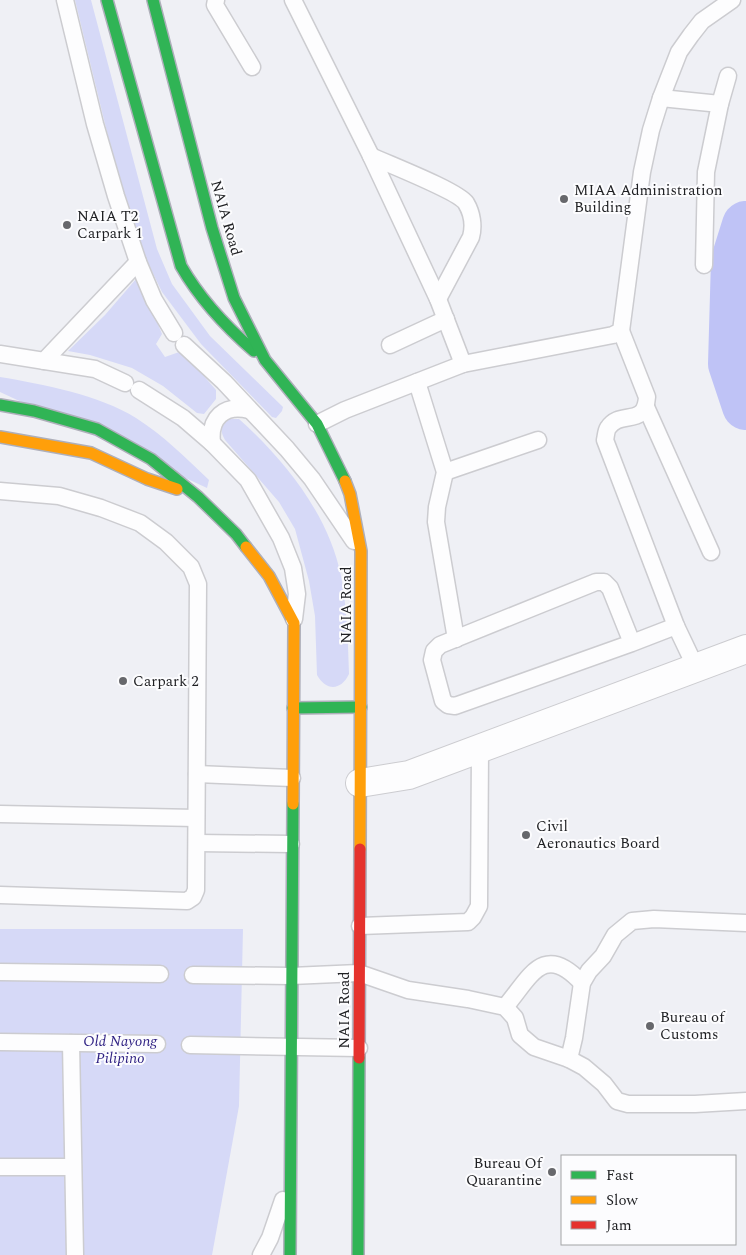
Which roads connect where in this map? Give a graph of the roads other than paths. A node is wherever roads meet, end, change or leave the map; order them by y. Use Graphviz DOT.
graph roads {
  1 [pos="65,0"];
  2 [pos="107,0"];
  3 [pos="153,0"];
  4 [pos="216,0"];
  5 [pos="732,0"];
  6 [pos="298,2"];
  7 [pos="252,67"];
  8 [pos="728,76"];
  9 [pos="661,98"];
  10 [pos="720,104"];
  11 [pos="371,156"];
  12 [pos="138,262"];
  13 [pos="704,265"];
  14 [pos="438,299"];
  15 [pos="446,319"];
  16 [pos="621,331"];
  17 [pos="390,345"];
  18 [pos="0,354"];
  19 [pos="265,360"];
  20 [pos="44,361"];
  21 [pos="463,364"];
  22 [pos="417,382"];
  23 [pos="0,405"];
  24 [pos="646,407"];
  25 [pos="249,410"];
  26 [pos="317,424"];
  27 [pos="0,437"];
  28 [pos="538,440"];
  29 [pos="212,443"];
  30 [pos="445,472"];
  31 [pos="0,491"];
  32 [pos="198,497"];
  33 [pos="361,551"];
  34 [pos="711,552"];
  35 [pos="294,623"];
  36 [pos="676,626"];
  37 [pos="456,639"];
  38 [pos="632,644"];
  39 [pos="745,655"];
  40 [pos="696,668"];
  41 [pos="361,707"];
  42 [pos="293,708"];
  43 [pos="480,749"];
  44 [pos="197,774"];
  45 [pos="292,778"];
  46 [pos="360,784"];
  47 [pos="0,814"];
  48 [pos="196,818"];
  49 [pos="196,843"];
  50 [pos="291,844"];
  51 [pos="0,895"];
  52 [pos="746,923"];
  53 [pos="360,926"];
  54 [pos="0,972"];
  55 [pos="359,973"];
  56 [pos="160,974"];
  57 [pos="193,975"];
  58 [pos="291,976"];
  59 [pos="582,983"];
  60 [pos="505,1007"];
  61 [pos="0,1042"];
  62 [pos="71,1043"];
  63 [pos="157,1044"];
  64 [pos="190,1045"];
  65 [pos="290,1046"];
  66 [pos="359,1048"];
  67 [pos="569,1059"];
  68 [pos="746,1101"];
  69 [pos="0,1167"];
  70 [pos="73,1167"];
  71 [pos="290,1182"];
  72 [pos="74,1255"];
  73 [pos="261,1255"];
  74 [pos="290,1255"];
  75 [pos="358,1255"];
  1 -- 12 [label="lane"];
  2 -- 19 [label="main road"];
  3 -- 19 [label="main road, NAIA Road"];
  4 -- 7 [label="lane"];
  5 -- 9 [label="lane"];
  6 -- 11 [label="lane"];
  8 -- 10 [label="lane"];
  9 -- 10 [label="lane"];
  9 -- 16 [label="lane"];
  10 -- 13 [label="lane"];
  11 -- 14 [label="lane"];
  11 -- 14 [label="lane"];
  12 -- 20 [label="lane"];
  12 -- 25 [label="lane"];
  14 -- 15 [label="lane"];
  15 -- 17 [label="lane"];
  15 -- 21 [label="lane"];
  16 -- 21 [label="lane"];
  16 -- 24 [label="lane"];
  18 -- 20 [label="lane"];
  19 -- 26 [label="main road, NAIA Road"];
  20 -- 29 [label="lane"];
  21 -- 22 [label="lane"];
  22 -- 26 [label="lane"];
  22 -- 30 [label="lane"];
  23 -- 32 [label="main road"];
  24 -- 34 [label="lane"];
  24 -- 36 [label="lane"];
  25 -- 29 [label="lane"];
  25 -- 33 [label="lane"];
  26 -- 33 [label="main road, NAIA Road"];
  27 -- 32 [label="main road"];
  28 -- 30 [label="lane"];
  29 -- 35 [label="lane"];
  30 -- 37 [label="lane"];
  31 -- 44 [label="lane"];
  32 -- 35 [label="main road"];
  33 -- 41 [label="main road, NAIA Road"];
  35 -- 42 [label="main road"];
  36 -- 38 [label="lane"];
  36 -- 40 [label="lane"];
  37 -- 38 [label="lane"];
  37 -- 38 [label="lane"];
  39 -- 40 [label="street"];
  40 -- 43 [label="street"];
  41 -- 42 [label="main road"];
  41 -- 46 [label="main road, NAIA Road"];
  42 -- 45 [label="main road"];
  43 -- 46 [label="street"];
  43 -- 53 [label="lane"];
  44 -- 45 [label="lane"];
  44 -- 48 [label="lane"];
  45 -- 50 [label="main road"];
  46 -- 53 [label="main road, NAIA Road"];
  47 -- 48 [label="lane"];
  48 -- 49 [label="lane"];
  49 -- 50 [label="lane"];
  49 -- 51 [label="lane"];
  50 -- 58 [label="main road"];
  52 -- 59 [label="lane"];
  53 -- 55 [label="main road, NAIA Road"];
  54 -- 56 [label="lane"];
  55 -- 58 [label="lane"];
  55 -- 60 [label="lane"];
  55 -- 66 [label="main road, NAIA Road"];
  57 -- 58 [label="lane"];
  58 -- 65 [label="main road"];
  59 -- 60 [label="lane"];
  59 -- 67 [label="lane"];
  60 -- 67 [label="lane"];
  61 -- 62 [label="lane"];
  62 -- 63 [label="lane"];
  62 -- 70 [label="lane"];
  64 -- 65 [label="lane"];
  65 -- 66 [label="lane"];
  65 -- 71 [label="main road"];
  66 -- 75 [label="main road, NAIA Road"];
  67 -- 68 [label="lane"];
  69 -- 70 [label="lane"];
  70 -- 72 [label="lane"];
  71 -- 73 [label="lane"];
  71 -- 74 [label="main road"];
}
